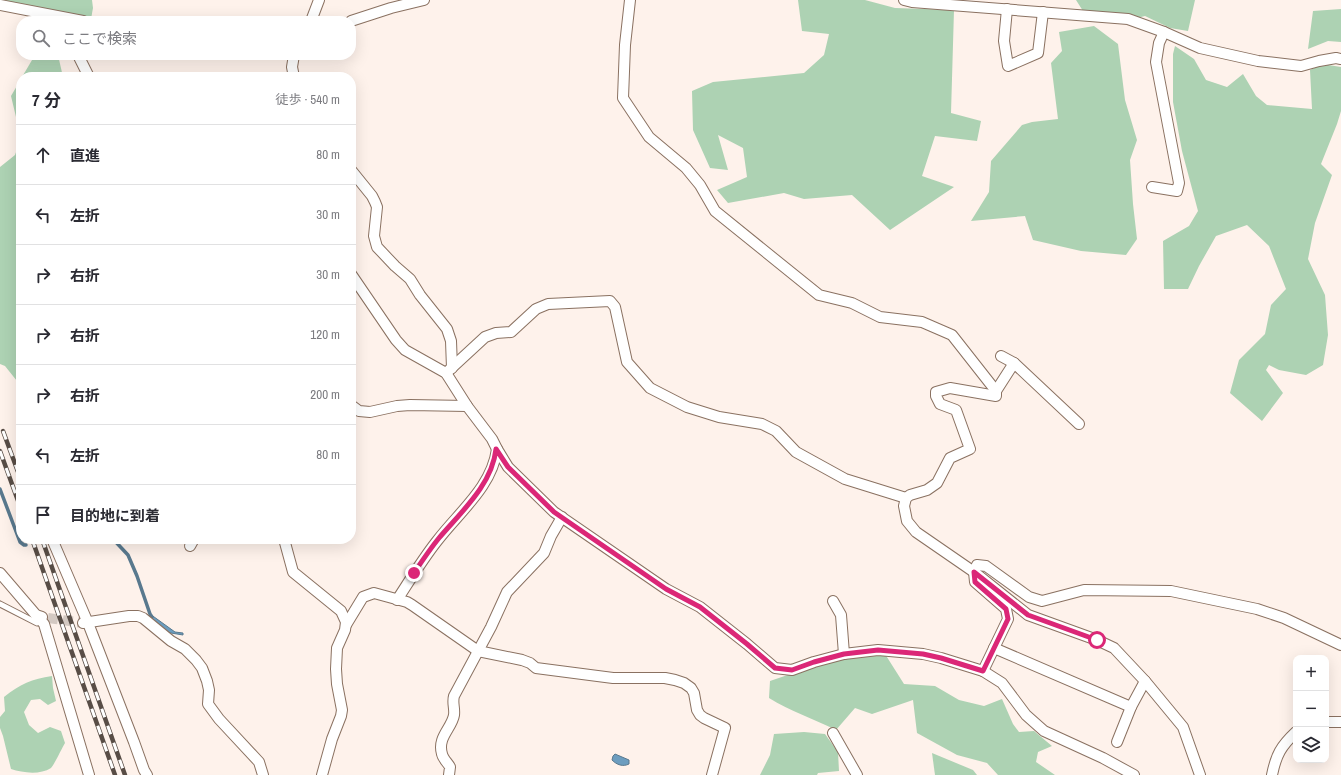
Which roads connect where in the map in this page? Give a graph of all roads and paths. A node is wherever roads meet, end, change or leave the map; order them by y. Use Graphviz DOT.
graph roads {
  1 [pos="319,0"];
  2 [pos="424,0"];
  3 [pos="630,0"];
  4 [pos="904,0"];
  5 [pos="0,5"];
  6 [pos="1007,10"];
  7 [pos="1043,12"];
  8 [pos="57,16"];
  9 [pos="313,16"];
  10 [pos="356,19"];
  11 [pos="1164,32"];
  12 [pos="1341,59"];
  13 [pos="80,60"];
  14 [pos="293,60"];
  15 [pos="86,72"];
  16 [pos="293,72"];
  17 [pos="356,176"];
  18 [pos="1152,187"];
  19 [pos="356,282"];
  20 [pos="1001,356"];
  21 [pos="1014,363"];
  22 [pos="449,371"];
  23 [pos="996,392"];
  24 [pos="467,406"];
  25 [pos="356,409"];
  26 [pos="1079,424"];
  27 [pos="496,449"];
  28 [pos="906,498"];
  29 [pos="562,517"];
  30 [pos="54,544"];
  31 [pos="285,544"];
  32 [pos="974,572"];
  33 [pos="0,573"];
  34 [pos="397,600"];
  35 [pos="833,601"];
  36 [pos="0,604"];
  37 [pos="42,618"];
  38 [pos="85,623"];
  39 [pos="346,625"];
  40 [pos="1341,645"];
  41 [pos="994,648"];
  42 [pos="478,651"];
  43 [pos="844,654"];
  44 [pos="983,671"];
  45 [pos="1145,681"];
  46 [pos="1131,707"];
  47 [pos="1329,722"];
  48 [pos="1341,722"];
  49 [pos="833,734"];
  50 [pos="1293,735"];
  51 [pos="1117,742"];
  52 [pos="89,775"];
  53 [pos="147,775"];
  54 [pos="263,775"];
  55 [pos="322,775"];
  56 [pos="449,775"];
  57 [pos="712,775"];
  58 [pos="856,775"];
  59 [pos="1134,775"];
  60 [pos="1200,775"];
  61 [pos="1272,775"];
  1 -- 9 [label="street"];
  2 -- 10 [label="street"];
  3 -- 23 [label="street"];
  4 -- 6 [label="street"];
  5 -- 8 [label="street"];
  6 -- 7 [label="street"];
  6 -- 7 [label="street"];
  7 -- 11 [label="street"];
  11 -- 12 [label="street"];
  11 -- 18 [label="street"];
  13 -- 15 [label="street"];
  14 -- 16 [label="street"];
  17 -- 22 [label="street"];
  19 -- 22 [label="street"];
  20 -- 21 [label="street"];
  21 -- 23 [label="street"];
  21 -- 26 [label="street"];
  22 -- 24 [label="street"];
  22 -- 28 [label="street"];
  23 -- 28 [label="street"];
  24 -- 25 [label="street"];
  24 -- 27 [label="street"];
  27 -- 29 [label="street"];
  27 -- 34 [label="street"];
  28 -- 32 [label="street"];
  29 -- 42 [label="street"];
  29 -- 43 [label="street"];
  30 -- 38 [label="street"];
  31 -- 39 [label="street"];
  32 -- 40 [label="street"];
  32 -- 41 [label="street"];
  32 -- 45 [label="street"];
  33 -- 37 [label="street"];
  34 -- 39 [label="street"];
  34 -- 42 [label="street"];
  35 -- 43 [label="street"];
  36 -- 37 [label="lane"];
  37 -- 52 [label="street"];
  38 -- 53 [label="street"];
  38 -- 54 [label="street"];
  39 -- 55 [label="street"];
  41 -- 44 [label="street"];
  41 -- 46 [label="street"];
  42 -- 56 [label="street"];
  42 -- 57 [label="street"];
  43 -- 44 [label="street"];
  44 -- 59 [label="street"];
  45 -- 46 [label="street"];
  45 -- 60 [label="street"];
  46 -- 51 [label="street"];
  47 -- 48 [label="street"];
  49 -- 58 [label="street"];
  50 -- 61 [label="street"];
}
